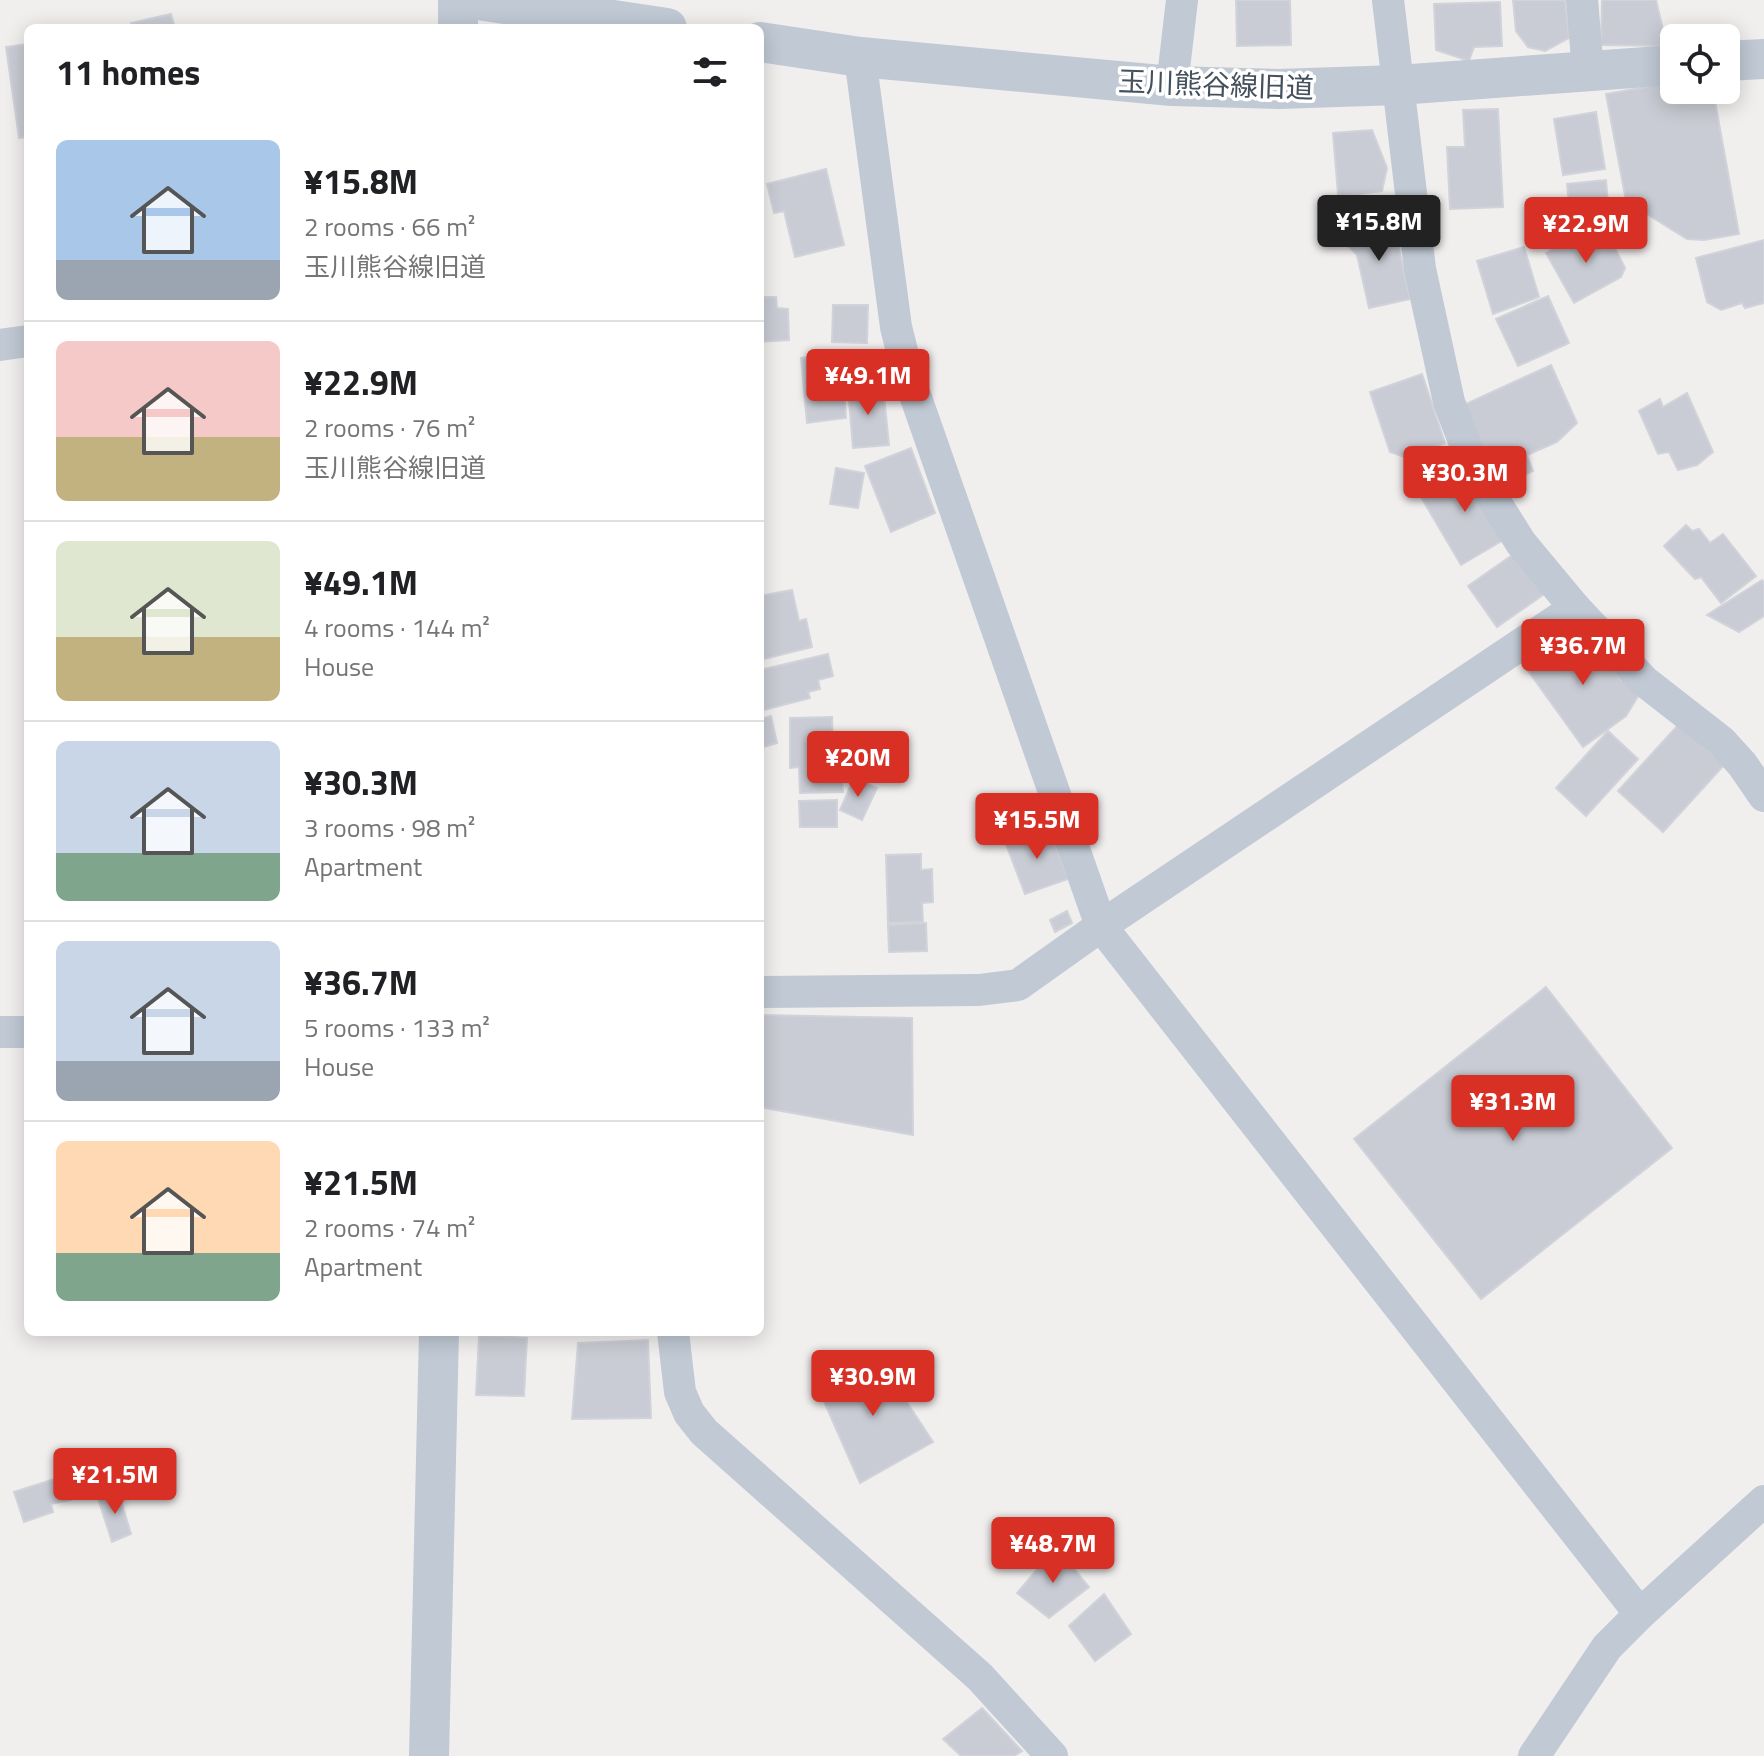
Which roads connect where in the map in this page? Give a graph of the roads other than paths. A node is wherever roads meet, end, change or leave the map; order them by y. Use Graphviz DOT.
graph roads {
  1 [pos="458,0"];
  2 [pos="478,0"];
  3 [pos="1182,0"];
  4 [pos="1388,0"];
  5 [pos="1582,0"];
  6 [pos="458,24"];
  7 [pos="640,24"];
  8 [pos="764,43"];
  9 [pos="860,57"];
  10 [pos="1764,59"];
  11 [pos="1740,60"];
  12 [pos="1660,66"];
  13 [pos="1588,71"];
  14 [pos="1398,85"];
  15 [pos="1172,86"];
  16 [pos="24,342"];
  17 [pos="0,345"];
  18 [pos="1575,608"];
  19 [pos="1764,796"];
  20 [pos="1101,926"];
  21 [pos="764,992"];
  22 [pos="0,1032"];
  23 [pos="24,1032"];
  24 [pos="439,1336"];
  25 [pos="673,1336"];
  26 [pos="1764,1501"];
  27 [pos="1640,1614"];
  28 [pos="429,1756"];
  29 [pos="1052,1756"];
  30 [pos="1534,1756"];
  1 -- 6 [label="street"];
  2 -- 7 [label="street"];
  3 -- 15 [label="street"];
  4 -- 14 [label="street"];
  5 -- 13 [label="street"];
  8 -- 9 [label="street, 玉川熊谷線旧道"];
  9 -- 15 [label="street, 玉川熊谷線旧道"];
  9 -- 20 [label="street"];
  10 -- 11 [label="street"];
  12 -- 13 [label="street, 玉川熊谷線旧道"];
  13 -- 14 [label="street, 玉川熊谷線旧道"];
  14 -- 15 [label="street, 玉川熊谷線旧道"];
  14 -- 18 [label="street"];
  16 -- 17 [label="street"];
  18 -- 19 [label="street"];
  18 -- 20 [label="street"];
  20 -- 21 [label="street"];
  20 -- 27 [label="street"];
  22 -- 23 [label="street"];
  24 -- 28 [label="street"];
  25 -- 29 [label="street"];
  26 -- 27 [label="street"];
  27 -- 30 [label="street"];
}
